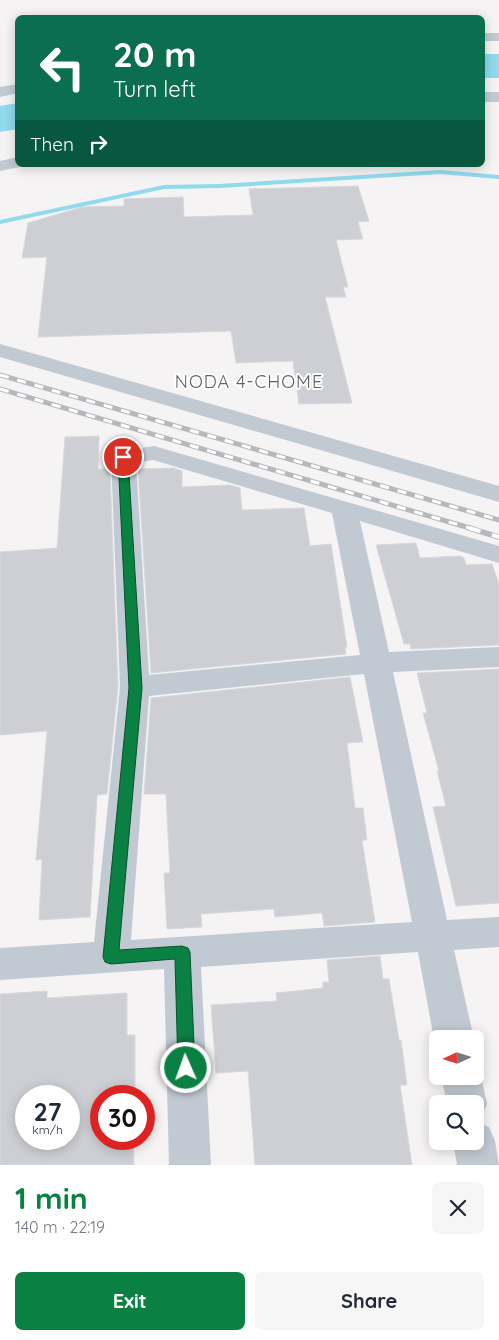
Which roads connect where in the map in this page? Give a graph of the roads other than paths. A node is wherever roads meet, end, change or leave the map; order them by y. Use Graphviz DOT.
graph roads {
  1 [pos="485,37"];
  2 [pos="499,37"];
  3 [pos="15,89"];
  4 [pos="0,92"];
  5 [pos="485,97"];
  6 [pos="499,97"];
  7 [pos="15,163"];
  8 [pos="0,166"];
  9 [pos="0,350"];
  10 [pos="499,494"];
  11 [pos="344,508"];
  12 [pos="499,555"];
  13 [pos="499,657"];
  14 [pos="377,663"];
  15 [pos="135,688"];
  16 [pos="499,932"];
  17 [pos="434,936"];
  18 [pos="182,952"];
  19 [pos="111,957"];
  20 [pos="0,964"];
  21 [pos="452,1030"];
  22 [pos="476,1150"];
  23 [pos="190,1165"];
  24 [pos="478,1165"];
  1 -- 2 [label="street"];
  3 -- 4 [label="street"];
  5 -- 6 [label="street"];
  7 -- 8 [label="street"];
  9 -- 10 [label="street"];
  11 -- 12 [label="street"];
  11 -- 14 [label="street"];
  11 -- 15 [label="street"];
  13 -- 14 [label="street"];
  14 -- 15 [label="street"];
  14 -- 17 [label="street"];
  15 -- 19 [label="street"];
  16 -- 17 [label="street"];
  17 -- 18 [label="street"];
  17 -- 21 [label="street"];
  18 -- 19 [label="street"];
  18 -- 23 [label="street"];
  19 -- 20 [label="street"];
  22 -- 24 [label="street"];
}
